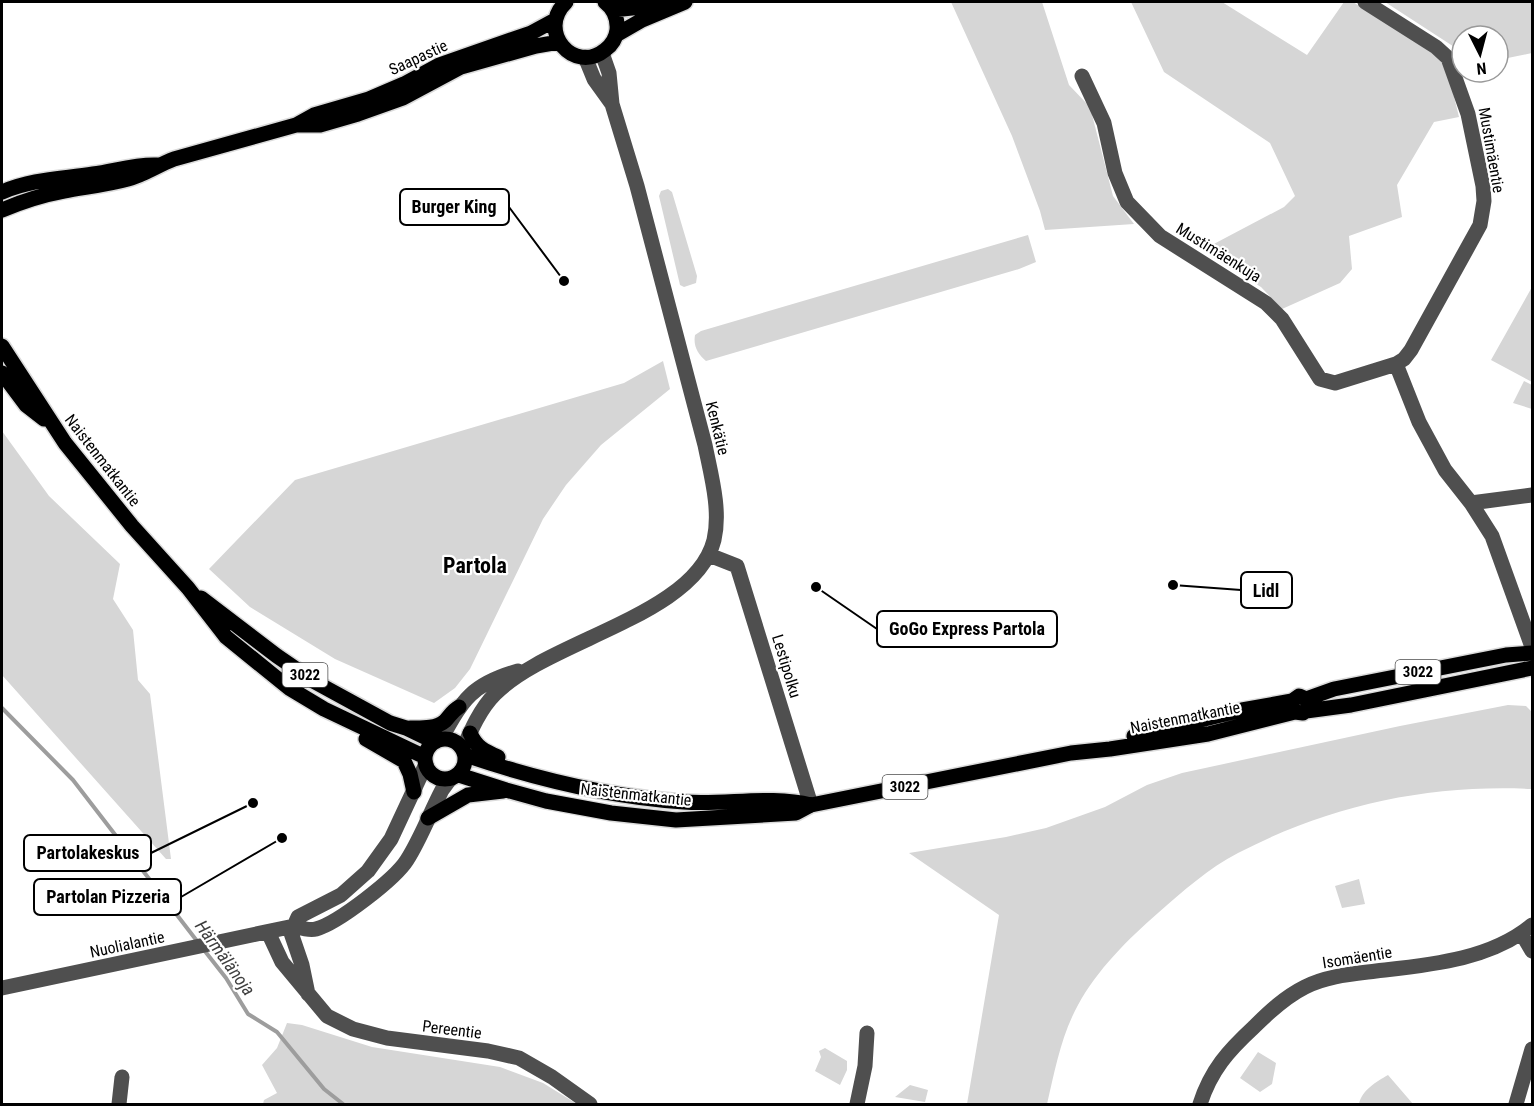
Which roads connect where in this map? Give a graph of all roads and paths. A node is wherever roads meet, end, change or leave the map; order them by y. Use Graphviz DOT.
graph roads {
  1 [pos="566,2"];
  2 [pos="684,2"];
  3 [pos="1365,2"];
  4 [pos="609,6"];
  5 [pos="555,20"];
  6 [pos="616,35"];
  7 [pos="559,42"];
  8 [pos="602,53"];
  9 [pos="585,57"];
  10 [pos="1082,76"];
  11 [pos="612,104"];
  12 [pos="296,125"];
  13 [pos="157,165"];
  14 [pos="2,192"];
  15 [pos="2,210"];
  16 [pos="2,346"];
  17 [pos="1396,364"];
  18 [pos="2,373"];
  19 [pos="51,424"];
  20 [pos="1533,495"];
  21 [pos="1471,502"];
  22 [pos="709,555"];
  23 [pos="188,588"];
  24 [pos="1529,629"];
  25 [pos="1533,647"];
  26 [pos="1532,653"];
  27 [pos="1533,666"];
  28 [pos="529,668"];
  29 [pos="1300,706"];
  30 [pos="459,707"];
  31 [pos="356,724"];
  32 [pos="406,728"];
  33 [pos="470,733"];
  34 [pos="438,740"];
  35 [pos="464,752"];
  36 [pos="425,760"];
  37 [pos="454,777"];
  38 [pos="553,782"];
  39 [pos="506,790"];
  40 [pos="414,792"];
  41 [pos="812,805"];
  42 [pos="428,818"];
  43 [pos="291,927"];
  44 [pos="1527,929"];
  45 [pos="268,932"];
  46 [pos="1533,951"];
  47 [pos="2,988"];
  48 [pos="308,994"];
  49 [pos="867,1033"];
  50 [pos="1533,1049"];
  51 [pos="122,1077"];
  52 [pos="118,1104"];
  53 [pos="590,1104"];
  54 [pos="857,1104"];
  55 [pos="1200,1104"];
  56 [pos="1516,1104"];
  1 -- 5 [label="main road"];
  2 -- 4 [label="main road"];
  2 -- 6 [label="main road"];
  3 -- 17 [label="street, Mustimäentie"];
  4 -- 6 [label="main road"];
  5 -- 7 [label="main road"];
  5 -- 12 [label="main road, Saapastie"];
  6 -- 8 [label="main road"];
  7 -- 9 [label="main road"];
  7 -- 12 [label="main road, Saapastie"];
  8 -- 9 [label="main road"];
  8 -- 11 [label="street, Kenkätie"];
  9 -- 11 [label="street, Kenkätie"];
  10 -- 17 [label="street, Mustimäenkuja"];
  11 -- 22 [label="street, Kenkätie"];
  12 -- 13 [label="main road, Saapastie"];
  13 -- 14 [label="main road, Saapastie"];
  13 -- 15 [label="main road, Saapastie"];
  16 -- 19 [label="main road, Naistenmatkantie / 3022"];
  17 -- 21 [label="street"];
  18 -- 19 [label="main road"];
  19 -- 23 [label="main road, Naistenmatkantie / 3022"];
  20 -- 21 [label="street"];
  21 -- 24 [label="street"];
  22 -- 28 [label="street, Kenkätie"];
  22 -- 41 [label="street, Lestipolku"];
  23 -- 31 [label="main road, Naistenmatkantie / 3022"];
  23 -- 32 [label="main road, Naistenmatkantie / 3022"];
  24 -- 25 [label="street"];
  26 -- 27 [label="main road"];
  26 -- 29 [label="main road, Naistenmatkantie / 3022"];
  27 -- 29 [label="main road, Naistenmatkantie"];
  28 -- 30 [label="street, Kenkätie"];
  28 -- 33 [label="street, Kenkätie"];
  29 -- 41 [label="main road, Naistenmatkantie / 3022"];
  30 -- 32 [label="main road"];
  30 -- 34 [label="street, Kenkätie"];
  31 -- 36 [label="main road, Naistenmatkantie / 3022"];
  31 -- 40 [label="main road"];
  32 -- 34 [label="main road, Naistenmatkantie / 3022"];
  33 -- 35 [label="street, Kenkätie"];
  33 -- 38 [label="main road"];
  34 -- 35 [label="main road"];
  34 -- 36 [label="main road"];
  35 -- 37 [label="main road"];
  35 -- 38 [label="main road, Naistenmatkantie / 3022"];
  36 -- 37 [label="main road"];
  36 -- 40 [label="street, Nuolialantie"];
  37 -- 39 [label="main road, Naistenmatkantie / 3022"];
  37 -- 42 [label="street, Nuolialantie"];
  38 -- 41 [label="main road, Naistenmatkantie / 3022"];
  39 -- 41 [label="main road, Naistenmatkantie / 3022"];
  39 -- 42 [label="main road"];
  40 -- 43 [label="street, Nuolialantie"];
  42 -- 43 [label="street, Nuolialantie"];
  43 -- 45 [label="street, Nuolialantie"];
  43 -- 48 [label="street, Pereentie"];
  44 -- 46 [label="street"];
  44 -- 55 [label="street, Isomäentie"];
  45 -- 47 [label="street, Nuolialantie"];
  45 -- 48 [label="street, Pereentie"];
  48 -- 53 [label="street, Pereentie"];
  49 -- 54 [label="street"];
  50 -- 56 [label="street"];
  51 -- 52 [label="street"];
}
